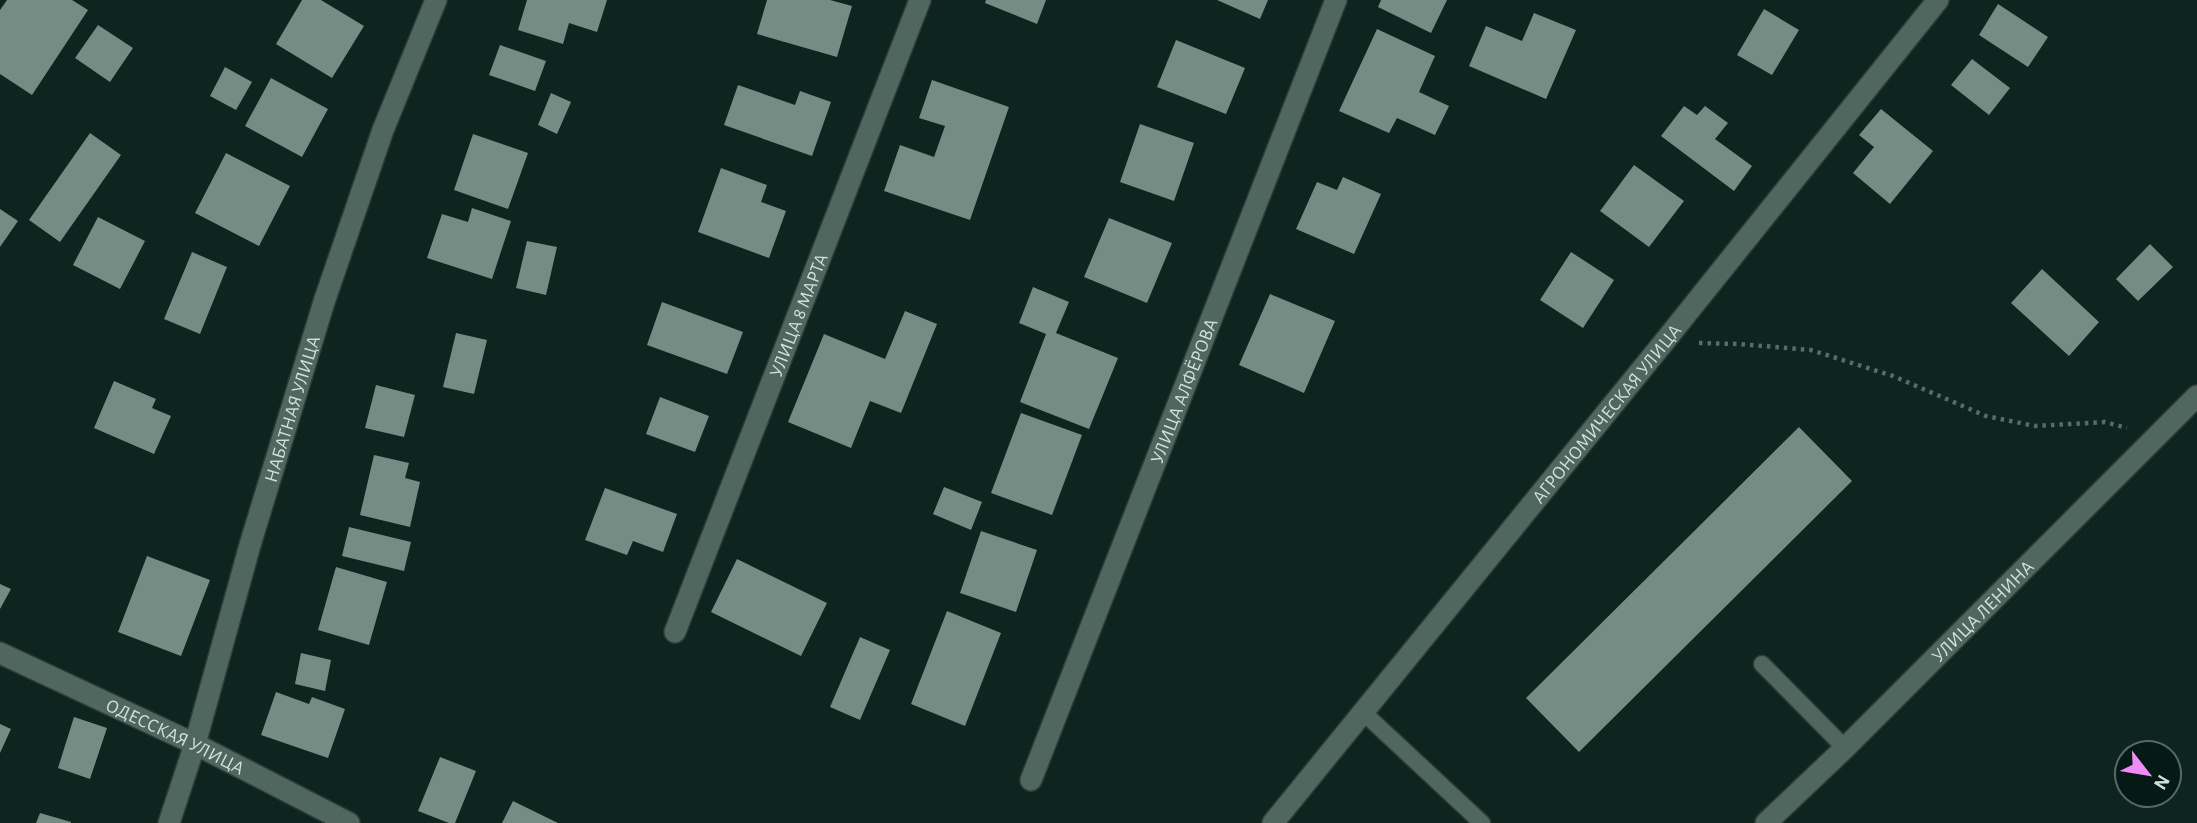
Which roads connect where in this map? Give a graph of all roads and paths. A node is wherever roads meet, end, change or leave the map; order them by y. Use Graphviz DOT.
graph roads {
  1 [pos="436,0"];
  2 [pos="920,0"];
  3 [pos="1336,0"];
  4 [pos="1938,0"];
  5 [pos="1664,342"];
  6 [pos="2197,396"];
  7 [pos="2155,436"];
  8 [pos="675,632"];
  9 [pos="0,653"];
  10 [pos="1762,664"];
  11 [pos="1364,713"];
  12 [pos="195,744"];
  13 [pos="1845,748"];
  14 [pos="1031,780"];
  15 [pos="169,823"];
  16 [pos="349,823"];
  17 [pos="1273,823"];
  18 [pos="1482,823"];
  19 [pos="1766,823"];
  1 -- 12 [label="street, НАБАТНАЯ УЛИЦА"];
  2 -- 8 [label="street, УЛИЦА 8 МАРТА"];
  3 -- 14 [label="street, УЛИЦА АЛФЁРОВА"];
  4 -- 5 [label="street, АГРОНОМИЧЕСКАЯ УЛИЦА"];
  5 -- 7 [label="path"];
  5 -- 11 [label="street, АГРОНОМИЧЕСКАЯ УЛИЦА"];
  6 -- 7 [label="street, УЛИЦА ЛЕНИНА"];
  7 -- 13 [label="street, УЛИЦА ЛЕНИНА"];
  9 -- 12 [label="street, ОДЕССКАЯ УЛИЦА"];
  10 -- 13 [label="lane"];
  11 -- 17 [label="street, АГРОНОМИЧЕСКАЯ УЛИЦА"];
  11 -- 18 [label="lane"];
  12 -- 15 [label="street, НАБАТНАЯ УЛИЦА"];
  12 -- 16 [label="street, ОДЕССКАЯ УЛИЦА"];
  13 -- 19 [label="street, УЛИЦА ЛЕНИНА"];
}
